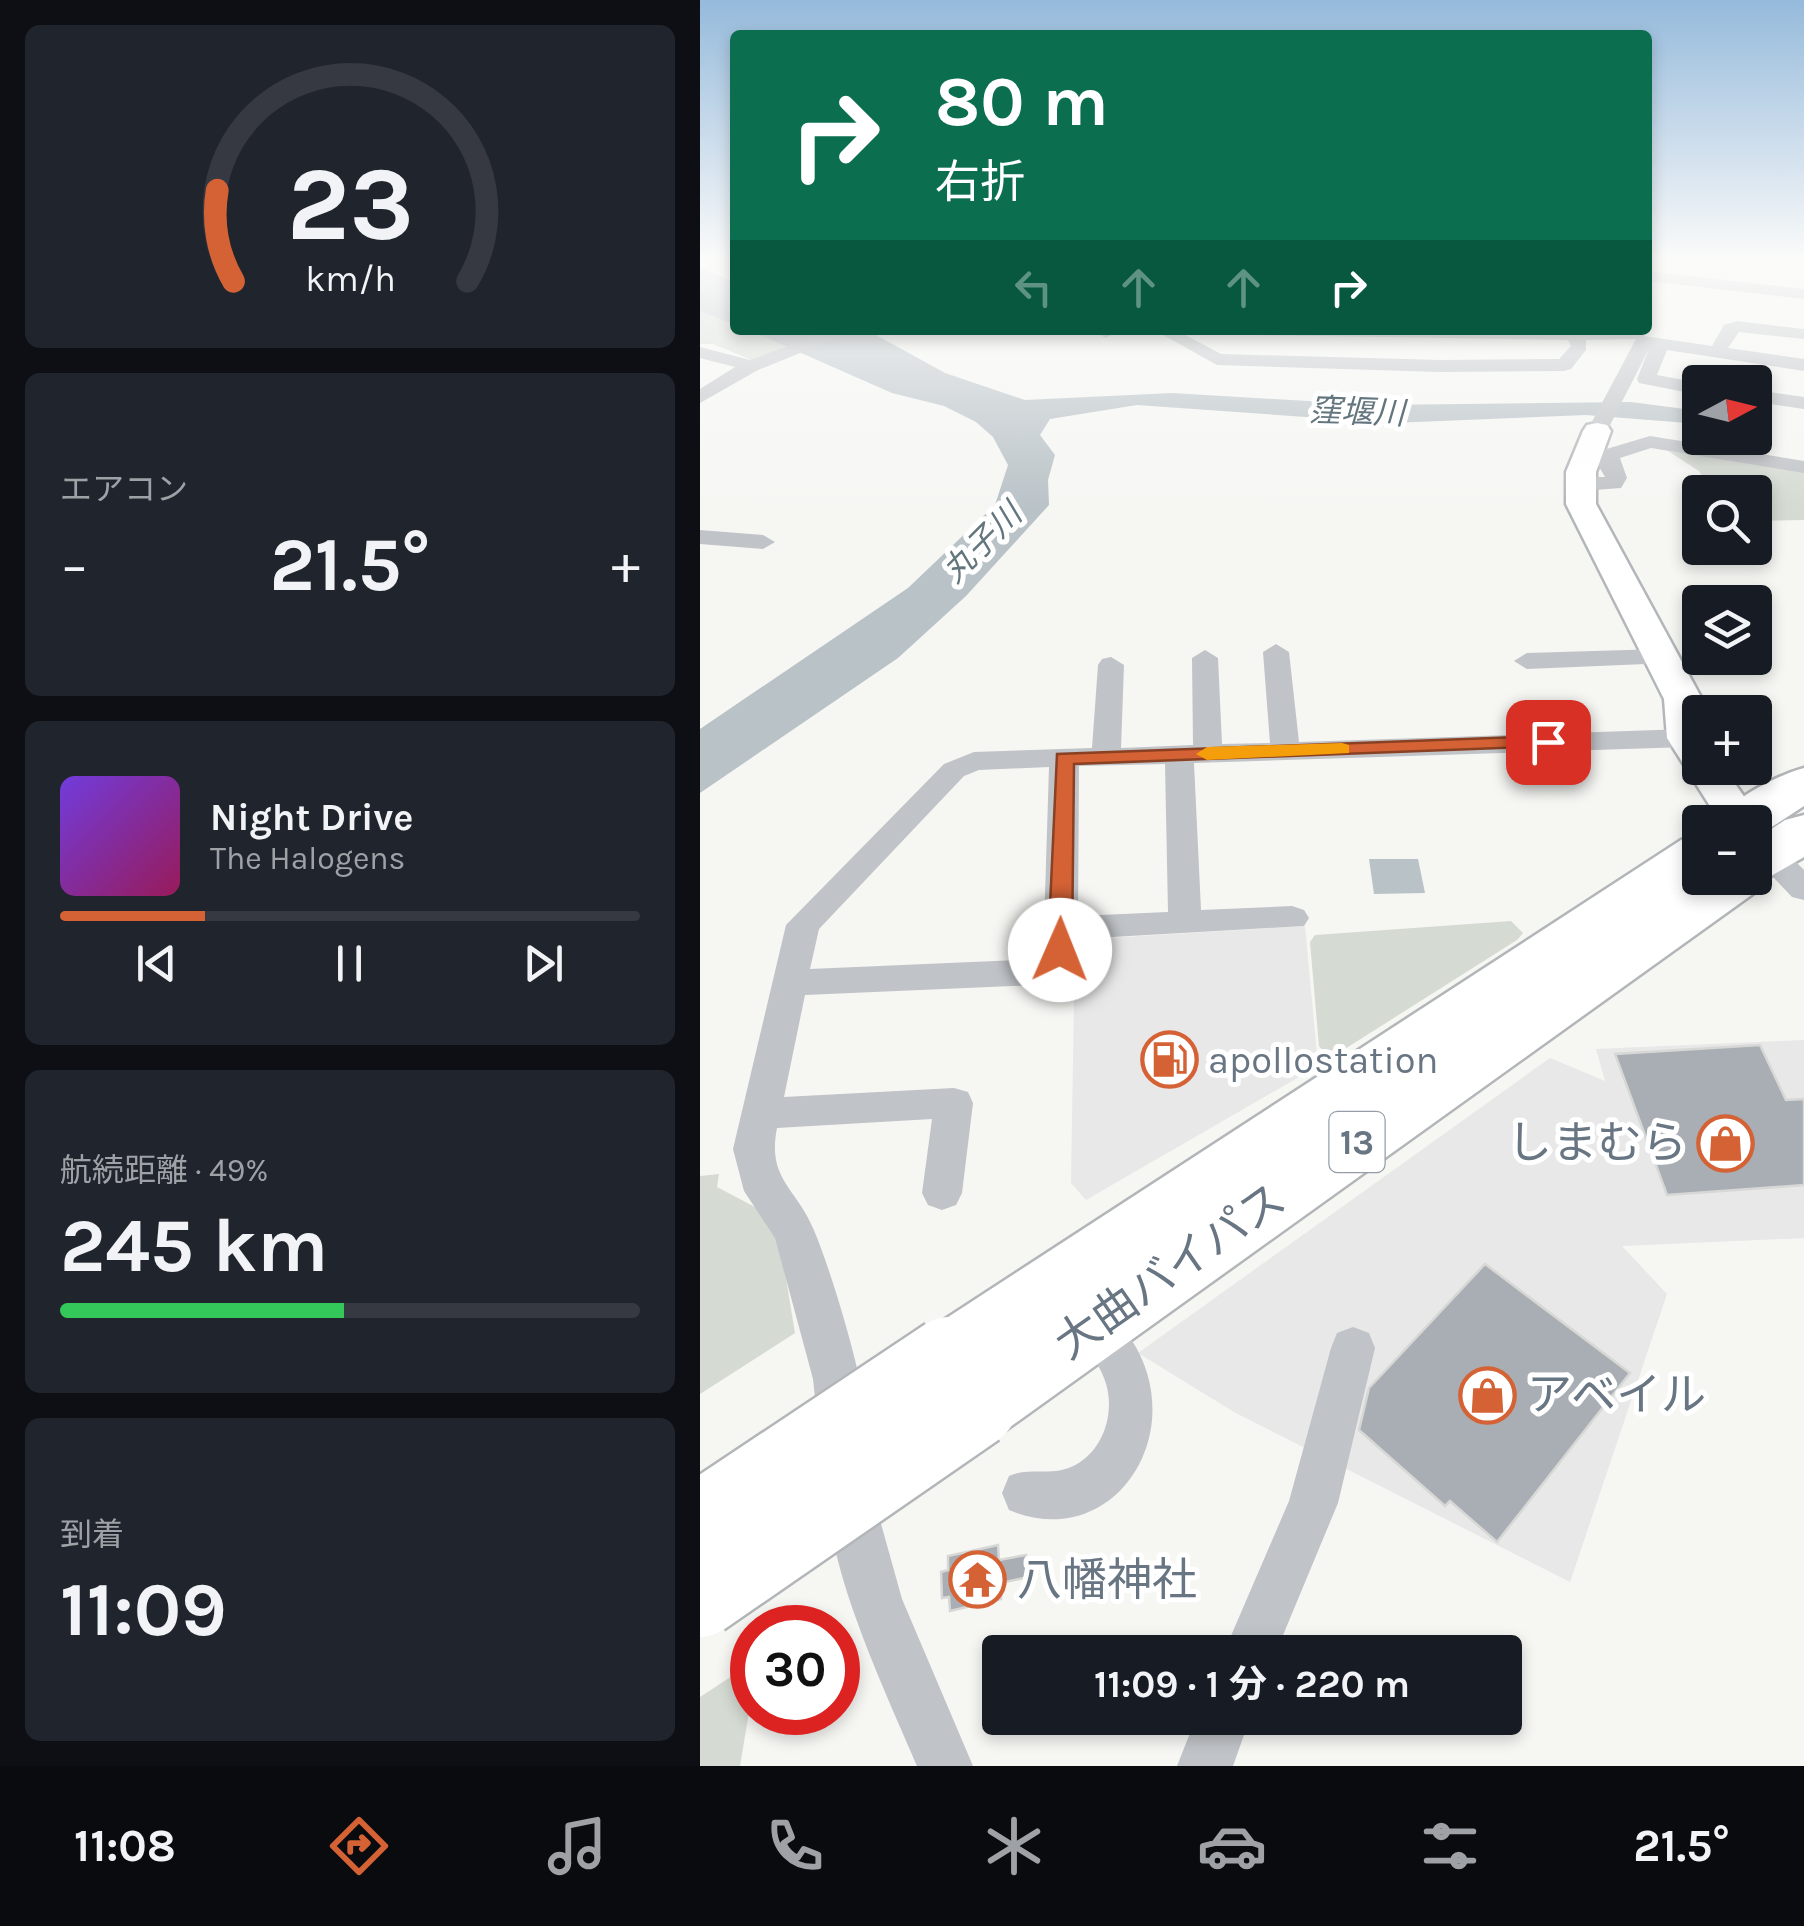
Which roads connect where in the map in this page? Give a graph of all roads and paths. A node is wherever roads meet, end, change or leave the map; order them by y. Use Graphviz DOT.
graph roads {
  1 [pos="809,343"];
  2 [pos="1188,343"];
  3 [pos="1306,343"];
  4 [pos="1431,343"];
  5 [pos="1579,343"];
  6 [pos="1641,343"];
  7 [pos="1644,343"];
  8 [pos="1675,343"];
  9 [pos="1721,343"];
  10 [pos="700,352"];
  11 [pos="1716,352"];
  12 [pos="1302,362"];
  13 [pos="1804,365"];
  14 [pos="751,366"];
  15 [pos="1440,366"];
  16 [pos="1682,385"];
  17 [pos="700,398"];
  18 [pos="1772,398"];
  19 [pos="1804,402"];
  20 [pos="1598,431"];
  21 [pos="1804,466"];
  22 [pos="1581,484"];
  23 [pos="700,536"];
  24 [pos="763,542"];
  25 [pos="1276,652"];
  26 [pos="1661,657"];
  27 [pos="1205,658"];
  28 [pos="1528,661"];
  29 [pos="1111,665"];
  30 [pos="1682,696"];
  31 [pos="1285,751"];
  32 [pos="1193,754"];
  33 [pos="1682,756"];
  34 [pos="1106,757"];
  35 [pos="1064,758"];
  36 [pos="1804,784"];
  37 [pos="1772,837"];
  38 [pos="1682,865"];
  39 [pos="1705,895"];
  40 [pos="1292,918"];
  41 [pos="1185,922"];
  42 [pos="1060,928"];
  43 [pos="792,983"];
  44 [pos="761,1114"];
  45 [pos="942,1193"];
  46 [pos="1094,1323"];
  47 [pos="1353,1348"];
  48 [pos="962,1382"];
  49 [pos="1026,1493"];
  50 [pos="700,1525"];
  51 [pos="700,1595"];
  52 [pos="1257,1635"];
  53 [pos="1217,1735"];
  54 [pos="944,1766"];
  55 [pos="1205,1766"];
  1 -- 14 [label="street"];
  2 -- 12 [label="street"];
  3 -- 12 [label="street"];
  4 -- 15 [label="street"];
  5 -- 15 [label="street"];
  6 -- 20 [label="street"];
  7 -- 16 [label="street"];
  8 -- 11 [label="street"];
  9 -- 11 [label="street"];
  10 -- 14 [label="street"];
  11 -- 13 [label="street"];
  12 -- 15 [label="street"];
  14 -- 17 [label="street"];
  18 -- 19 [label="street"];
  20 -- 22 [label="street"];
  21 -- 22 [label="street"];
  22 -- 26 [label="street"];
  23 -- 24 [label="street"];
  25 -- 31 [label="street"];
  26 -- 28 [label="street"];
  26 -- 30 [label="street"];
  27 -- 32 [label="street"];
  29 -- 34 [label="street"];
  31 -- 32 [label="street"];
  31 -- 33 [label="street"];
  32 -- 34 [label="street"];
  32 -- 41 [label="street"];
  34 -- 35 [label="street"];
  35 -- 42 [label="street"];
  35 -- 43 [label="street"];
  36 -- 37 [label="highway, 大曲バイパス / 13"];
  38 -- 48 [label="highway, 大曲バイパス / 13"];
  39 -- 46 [label="highway, 大曲バイパス / 13"];
  40 -- 41 [label="street"];
  41 -- 42 [label="street"];
  42 -- 43 [label="street"];
  43 -- 44 [label="street"];
  44 -- 45 [label="street"];
  44 -- 54 [label="street"];
  46 -- 48 [label="highway, 大曲バイパス / 13"];
  46 -- 49 [label="street"];
  47 -- 52 [label="street"];
  48 -- 50 [label="highway, 大曲バイパス / 13, bridge"];
  48 -- 51 [label="highway, 大曲バイパス / 13, bridge"];
  53 -- 55 [label="street"];
}
